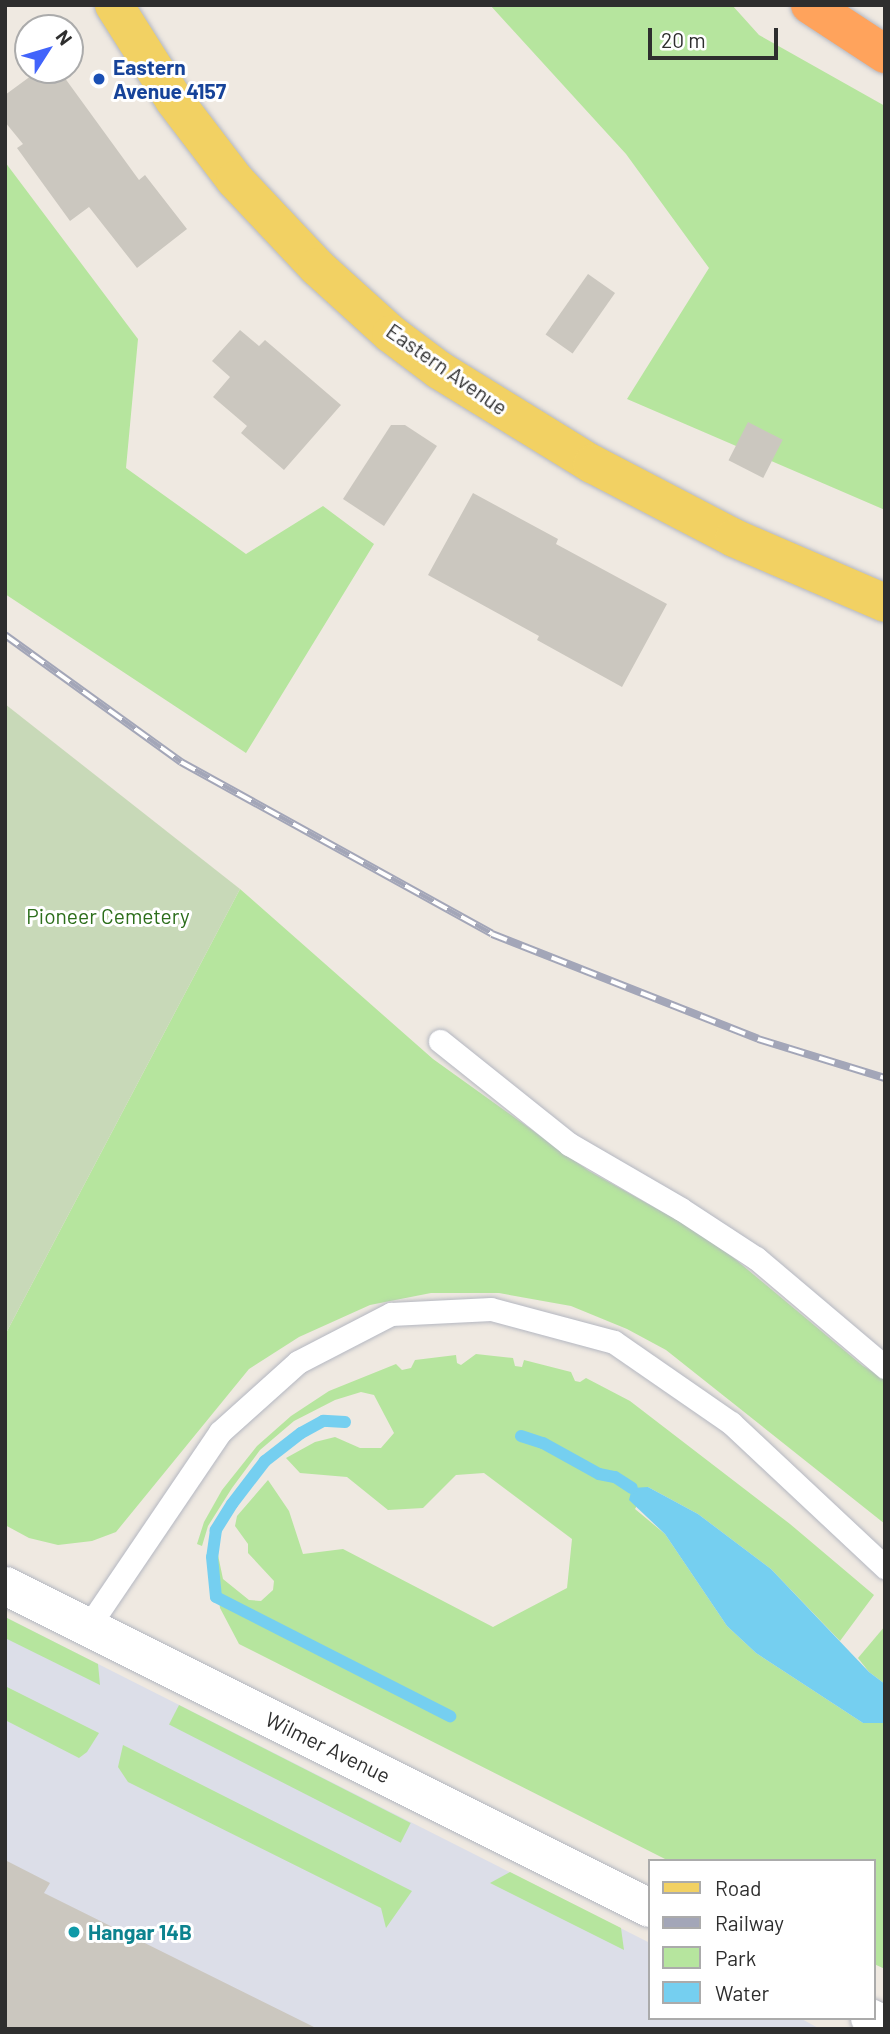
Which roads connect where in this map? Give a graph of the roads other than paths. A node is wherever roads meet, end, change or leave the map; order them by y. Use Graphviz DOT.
graph roads {
  1 [pos="114,5"];
  2 [pos="810,5"];
  3 [pos="885,54"];
  4 [pos="885,603"];
  5 [pos="440,1041"];
  6 [pos="885,1367"];
  7 [pos="885,1567"];
  8 [pos="5,1586"];
  9 [pos="88,1627"];
  10 [pos="648,1907"];
  1 -- 4 [label="main road, Eastern Avenue"];
  2 -- 3 [label="highway"];
  5 -- 6 [label="lane"];
  7 -- 9 [label="lane"];
  8 -- 9 [label="street, Wilmer Avenue"];
  9 -- 10 [label="street, Wilmer Avenue"];
}
